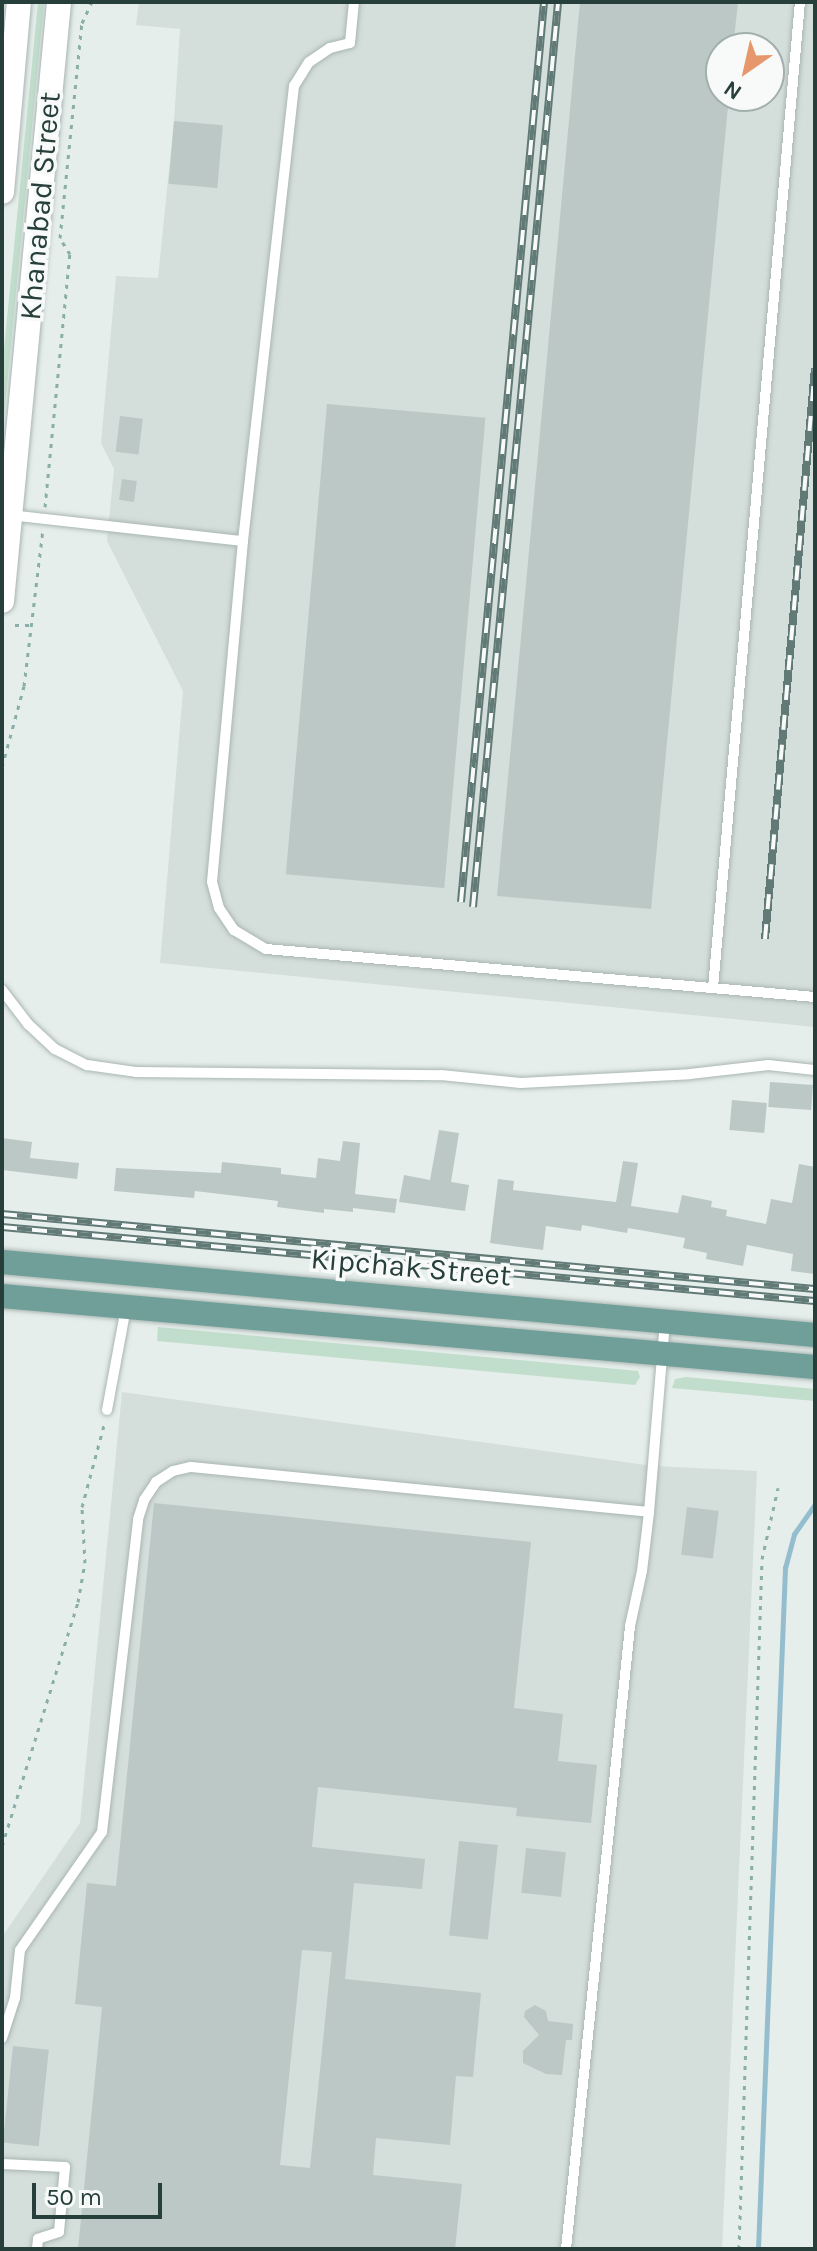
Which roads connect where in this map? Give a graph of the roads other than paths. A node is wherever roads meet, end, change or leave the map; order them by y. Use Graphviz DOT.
graph roads {
  1 [pos="19,2"];
  2 [pos="59,2"];
  3 [pos="354,2"];
  4 [pos="800,2"];
  5 [pos="2,192"];
  6 [pos="10,515"];
  7 [pos="243,541"];
  8 [pos="2,601"];
  9 [pos="713,988"];
  10 [pos="2,990"];
  11 [pos="815,997"];
  12 [pos="815,1070"];
  13 [pos="2,1262"];
  14 [pos="2,1296"];
  15 [pos="126,1307"];
  16 [pos="665,1322"];
  17 [pos="815,1335"];
  18 [pos="662,1353"];
  19 [pos="815,1367"];
  20 [pos="107,1410"];
  21 [pos="649,1512"];
  22 [pos="2,2038"];
  23 [pos="2,2164"];
  24 [pos="37,2249"];
  25 [pos="566,2249"];
  1 -- 5 [label="street, Khanabad Street"];
  2 -- 6 [label="street, Khanabad Street"];
  3 -- 7 [label="lane"];
  4 -- 9 [label="lane"];
  6 -- 7 [label="lane"];
  6 -- 8 [label="street, Khanabad Street"];
  7 -- 9 [label="lane"];
  9 -- 11 [label="lane"];
  10 -- 12 [label="lane"];
  13 -- 16 [label="main road, Kipchak Street"];
  14 -- 15 [label="main road"];
  15 -- 18 [label="main road"];
  15 -- 20 [label="lane"];
  16 -- 17 [label="main road, Kipchak Street"];
  16 -- 18 [label="lane"];
  18 -- 19 [label="main road"];
  18 -- 21 [label="lane"];
  21 -- 22 [label="lane"];
  21 -- 25 [label="lane"];
  23 -- 24 [label="lane"];
}
